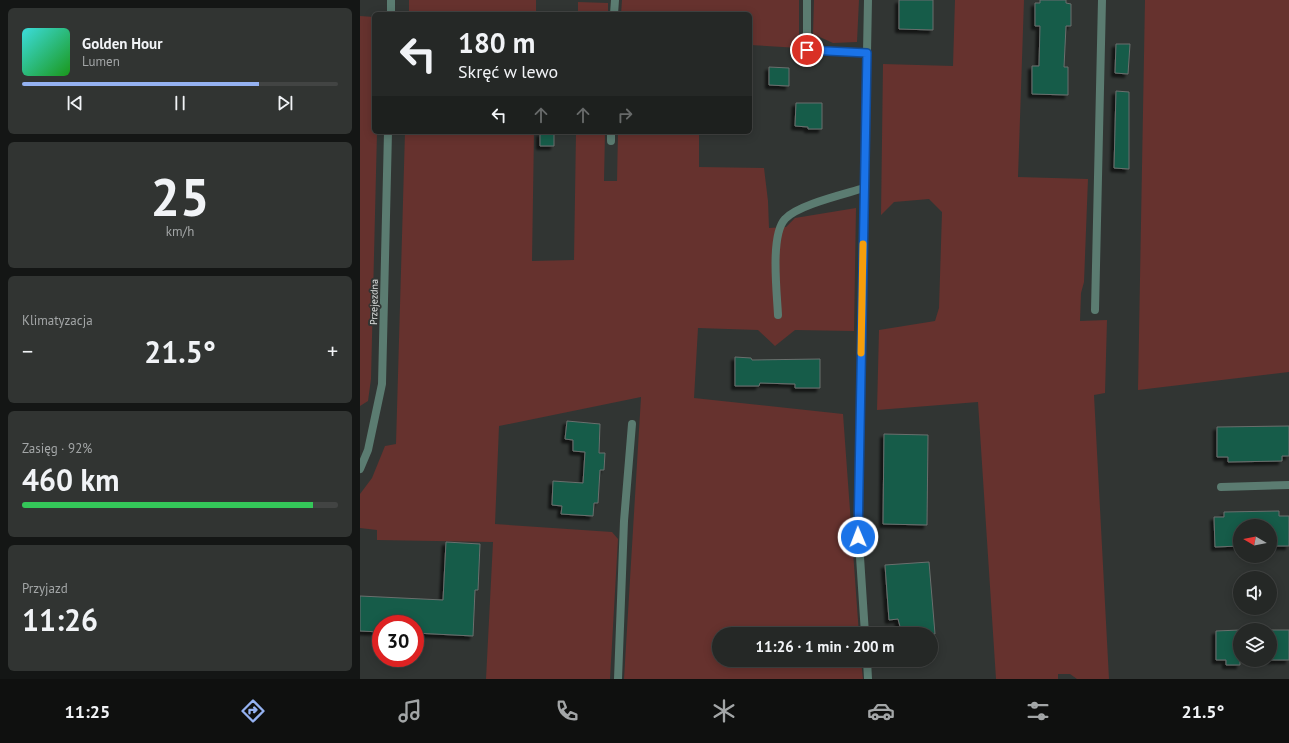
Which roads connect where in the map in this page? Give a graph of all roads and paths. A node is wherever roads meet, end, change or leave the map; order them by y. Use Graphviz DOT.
graph roads {
  1 [pos="391,0"];
  2 [pos="615,0"];
  3 [pos="807,0"];
  4 [pos="868,0"];
  5 [pos="1102,0"];
  6 [pos="391,12"];
  7 [pos="614,12"];
  8 [pos="867,53"];
  9 [pos="388,134"];
  10 [pos="864,188"];
  11 [pos="1095,310"];
  12 [pos="778,315"];
  13 [pos="632,424"];
  14 [pos="360,469"];
  15 [pos="1289,485"];
  16 [pos="1221,486"];
  17 [pos="865,627"];
  18 [pos="867,667"];
  19 [pos="618,679"];
  20 [pos="868,679"];
  1 -- 6 [label="street"];
  2 -- 7 [label="street"];
  3 -- 8 [label="street"];
  4 -- 8 [label="street"];
  5 -- 11 [label="street"];
  8 -- 10 [label="street"];
  9 -- 14 [label="street, Przejezdna"];
  10 -- 12 [label="street"];
  10 -- 17 [label="street"];
  13 -- 19 [label="street"];
  15 -- 16 [label="street"];
  18 -- 20 [label="street"];
}
